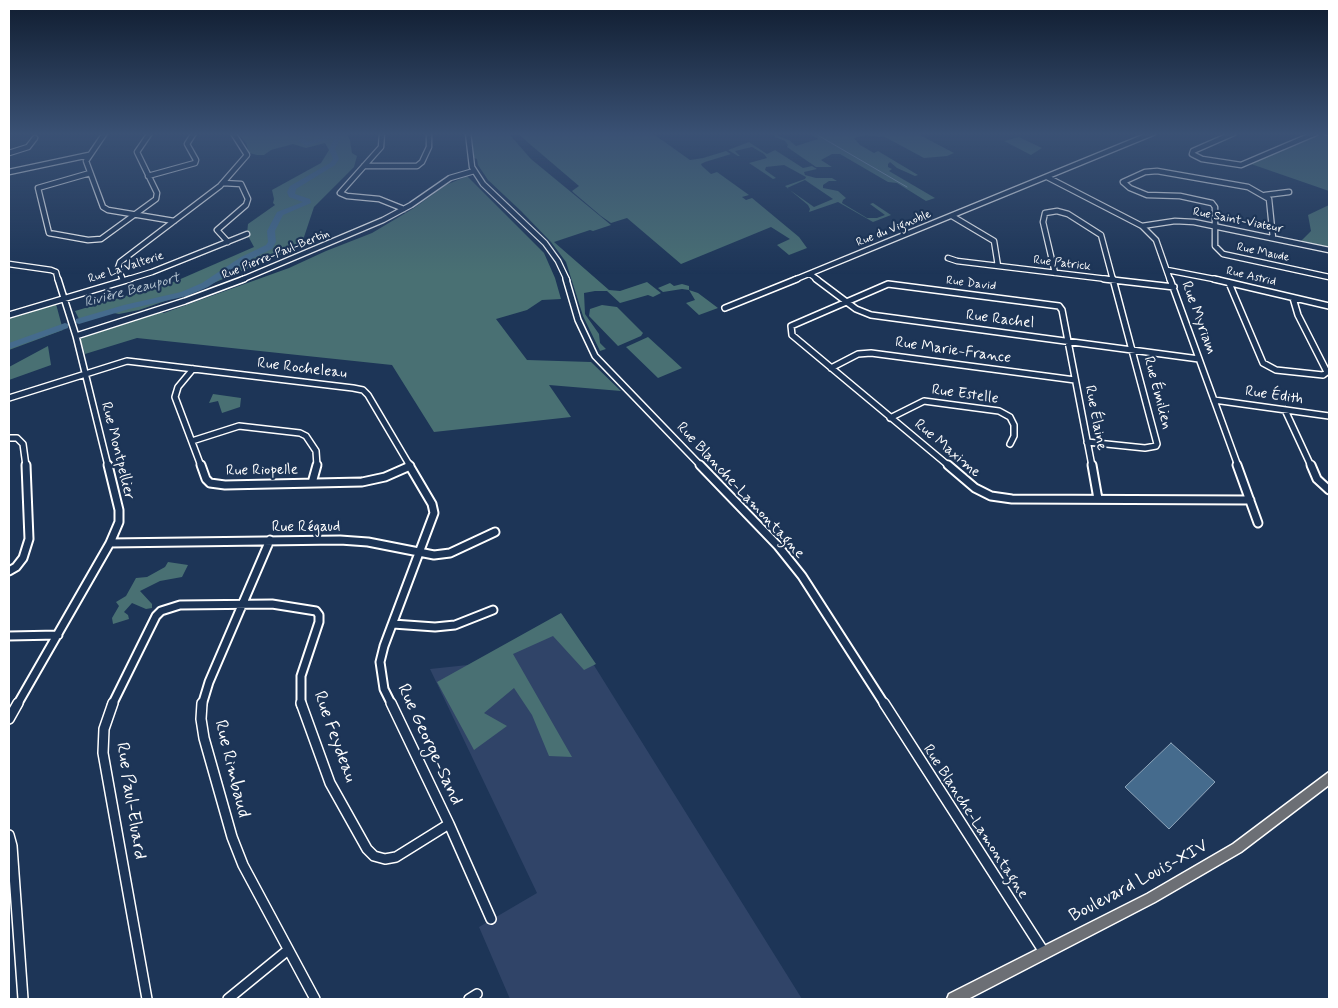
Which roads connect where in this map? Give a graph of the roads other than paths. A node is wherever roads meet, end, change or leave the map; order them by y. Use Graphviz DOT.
graph roads {
  1 [pos="62,180"];
  2 [pos="93,180"];
  3 [pos="150,180"];
  4 [pos="225,180"];
  5 [pos="351,180"];
  6 [pos="447,180"];
  7 [pos="480,180"];
  8 [pos="1037,180"];
  9 [pos="1055,180"];
  10 [pos="1127,180"];
  11 [pos="1211,180"];
  12 [pos="223,183"];
  13 [pos="1289,192"];
  14 [pos="1265,195"];
  15 [pos="404,209"];
  16 [pos="135,215"];
  17 [pos="952,216"];
  18 [pos="174,221"];
  19 [pos="1142,226"];
  20 [pos="1216,226"];
  21 [pos="247,234"];
  22 [pos="1273,238"];
  23 [pos="228,242"];
  24 [pos="1329,250"];
  25 [pos="948,258"];
  26 [pos="9,264"];
  27 [pos="998,266"];
  28 [pos="1167,270"];
  29 [pos="1055,273"];
  30 [pos="810,274"];
  31 [pos="1329,277"];
  32 [pos="123,280"];
  33 [pos="1113,280"];
  34 [pos="1229,283"];
  35 [pos="1174,287"];
  36 [pos="1293,298"];
  37 [pos="63,299"];
  38 [pos="847,302"];
  39 [pos="1329,306"];
  40 [pos="725,308"];
  41 [pos="9,315"];
  42 [pos="76,336"];
  43 [pos="1068,341"];
  44 [pos="1132,350"];
  45 [pos="1199,359"];
  46 [pos="831,368"];
  47 [pos="193,369"];
  48 [pos="85,373"];
  49 [pos="1075,380"];
  50 [pos="9,398"];
  51 [pos="1214,400"];
  52 [pos="1285,410"];
  53 [pos="1329,416"];
  54 [pos="890,418"];
  55 [pos="9,438"];
  56 [pos="192,441"];
  57 [pos="1087,442"];
  58 [pos="1010,444"];
  59 [pos="410,466"];
  60 [pos="312,483"];
  61 [pos="1329,490"];
  62 [pos="1098,499"];
  63 [pos="1250,500"];
  64 [pos="1258,523"];
  65 [pos="495,532"];
  66 [pos="270,540"];
  67 [pos="110,543"];
  68 [pos="420,552"];
  69 [pos="9,571"];
  70 [pos="242,605"];
  71 [pos="493,610"];
  72 [pos="393,624"];
  73 [pos="58,635"];
  74 [pos="9,636"];
  75 [pos="9,719"];
  76 [pos="1329,778"];
  77 [pos="449,824"];
  78 [pos="9,835"];
  79 [pos="491,919"];
  80 [pos="288,950"];
  81 [pos="1044,952"];
  82 [pos="23,999"];
  83 [pos="147,999"];
  84 [pos="228,999"];
  85 [pos="315,999"];
  86 [pos="954,999"];
  1 -- 16 [label="street"];
  2 -- 16 [label="street"];
  3 -- 16 [label="street"];
  4 -- 12 [label="street"];
  5 -- 15 [label="street"];
  6 -- 15 [label="street, Rue Pierre-Paul-Bertin"];
  7 -- 81 [label="street, Rue Blanche-Lamontagne"];
  8 -- 17 [label="street, Rue du Vignoble"];
  9 -- 19 [label="street, Rue Myriam"];
  10 -- 20 [label="street, Rue Maude"];
  11 -- 14 [label="street, Rue Maude"];
  12 -- 18 [label="street"];
  12 -- 23 [label="street"];
  13 -- 14 [label="street"];
  14 -- 22 [label="street"];
  15 -- 42 [label="street, Rue Pierre-Paul-Bertin"];
  16 -- 18 [label="street"];
  17 -- 27 [label="street"];
  17 -- 30 [label="street, Rue du Vignoble"];
  18 -- 32 [label="street"];
  19 -- 20 [label="street, Rue Saint-Viateur"];
  19 -- 28 [label="street, Rue Myriam"];
  20 -- 22 [label="street, Rue Saint-Viateur"];
  20 -- 31 [label="street, Rue Maude"];
  21 -- 23 [label="street, Rue La Valterie"];
  22 -- 24 [label="street, Rue Saint-Viateur"];
  23 -- 32 [label="street, Rue La Valterie"];
  25 -- 27 [label="street, Rue Patrick"];
  26 -- 37 [label="street, Rue Montpellier"];
  27 -- 29 [label="street, Rue Patrick"];
  28 -- 34 [label="street, Rue Astrid"];
  28 -- 35 [label="street, Rue Myriam"];
  29 -- 33 [label="street, Rue Patrick"];
  29 -- 33 [label="street, Rue Émilien"];
  30 -- 38 [label="street, Rue Rachel"];
  30 -- 40 [label="street, Rue du Vignoble"];
  32 -- 37 [label="street, Rue La Valterie"];
  33 -- 35 [label="street, Rue Patrick"];
  33 -- 44 [label="street, Rue Émilien"];
  34 -- 36 [label="street, Rue Astrid"];
  34 -- 36 [label="street"];
  35 -- 45 [label="street, Rue Myriam"];
  36 -- 39 [label="street, Rue Astrid"];
  37 -- 41 [label="street, Rue La Valterie"];
  37 -- 42 [label="street, Rue Montpellier"];
  38 -- 43 [label="street, Rue Rachel"];
  38 -- 43 [label="street, Rue David"];
  38 -- 46 [label="street, Rue Maxime"];
  42 -- 48 [label="street, Rue Montpellier"];
  43 -- 44 [label="street, Rue Rachel"];
  43 -- 49 [label="street, Rue Élaine"];
  44 -- 45 [label="street, Rue Rachel"];
  44 -- 57 [label="street, Rue Émilien"];
  45 -- 51 [label="street, Rue Myriam"];
  46 -- 49 [label="street, Rue Marie-France"];
  46 -- 54 [label="street, Rue Maxime"];
  47 -- 48 [label="street, Rue Rocheleau"];
  47 -- 56 [label="street, Rue Riopelle"];
  47 -- 59 [label="street, Rue Rocheleau"];
  48 -- 50 [label="street, Rue Rocheleau"];
  48 -- 67 [label="street, Rue Montpellier"];
  49 -- 57 [label="street, Rue Élaine"];
  51 -- 52 [label="street, Rue Édith"];
  51 -- 63 [label="street, Rue Myriam"];
  52 -- 53 [label="street, Rue Édith"];
  52 -- 61 [label="street"];
  54 -- 58 [label="street, Rue Estelle"];
  54 -- 62 [label="street, Rue Maxime"];
  55 -- 69 [label="street"];
  56 -- 60 [label="street, Rue Riopelle"];
  56 -- 60 [label="street"];
  57 -- 62 [label="street, Rue Élaine"];
  59 -- 60 [label="street, Rue Riopelle"];
  59 -- 68 [label="street, Rue Rocheleau"];
  62 -- 63 [label="street, Rue Maxime"];
  63 -- 64 [label="street, Rue Myriam"];
  65 -- 68 [label="street, Rue Régaud"];
  66 -- 67 [label="street, Rue Régaud"];
  66 -- 68 [label="street, Rue Régaud"];
  66 -- 70 [label="street, Rue Rimbaud"];
  67 -- 73 [label="street, Rue Montpellier"];
  68 -- 72 [label="street, Rue George-Sand"];
  70 -- 77 [label="street, Rue Feydeau"];
  70 -- 80 [label="street, Rue Rimbaud"];
  70 -- 83 [label="street, Rue Paul-Eluard"];
  71 -- 72 [label="street"];
  72 -- 77 [label="street, Rue George-Sand"];
  73 -- 74 [label="street"];
  73 -- 75 [label="street, Rue Montpellier"];
  76 -- 81 [label="main road, Boulevard Louis-XIV"];
  77 -- 79 [label="street, Rue George-Sand"];
  78 -- 82 [label="street"];
  80 -- 84 [label="street"];
  80 -- 85 [label="street, Rue Rimbaud"];
  81 -- 86 [label="main road, Boulevard Louis-XIV"];
}
